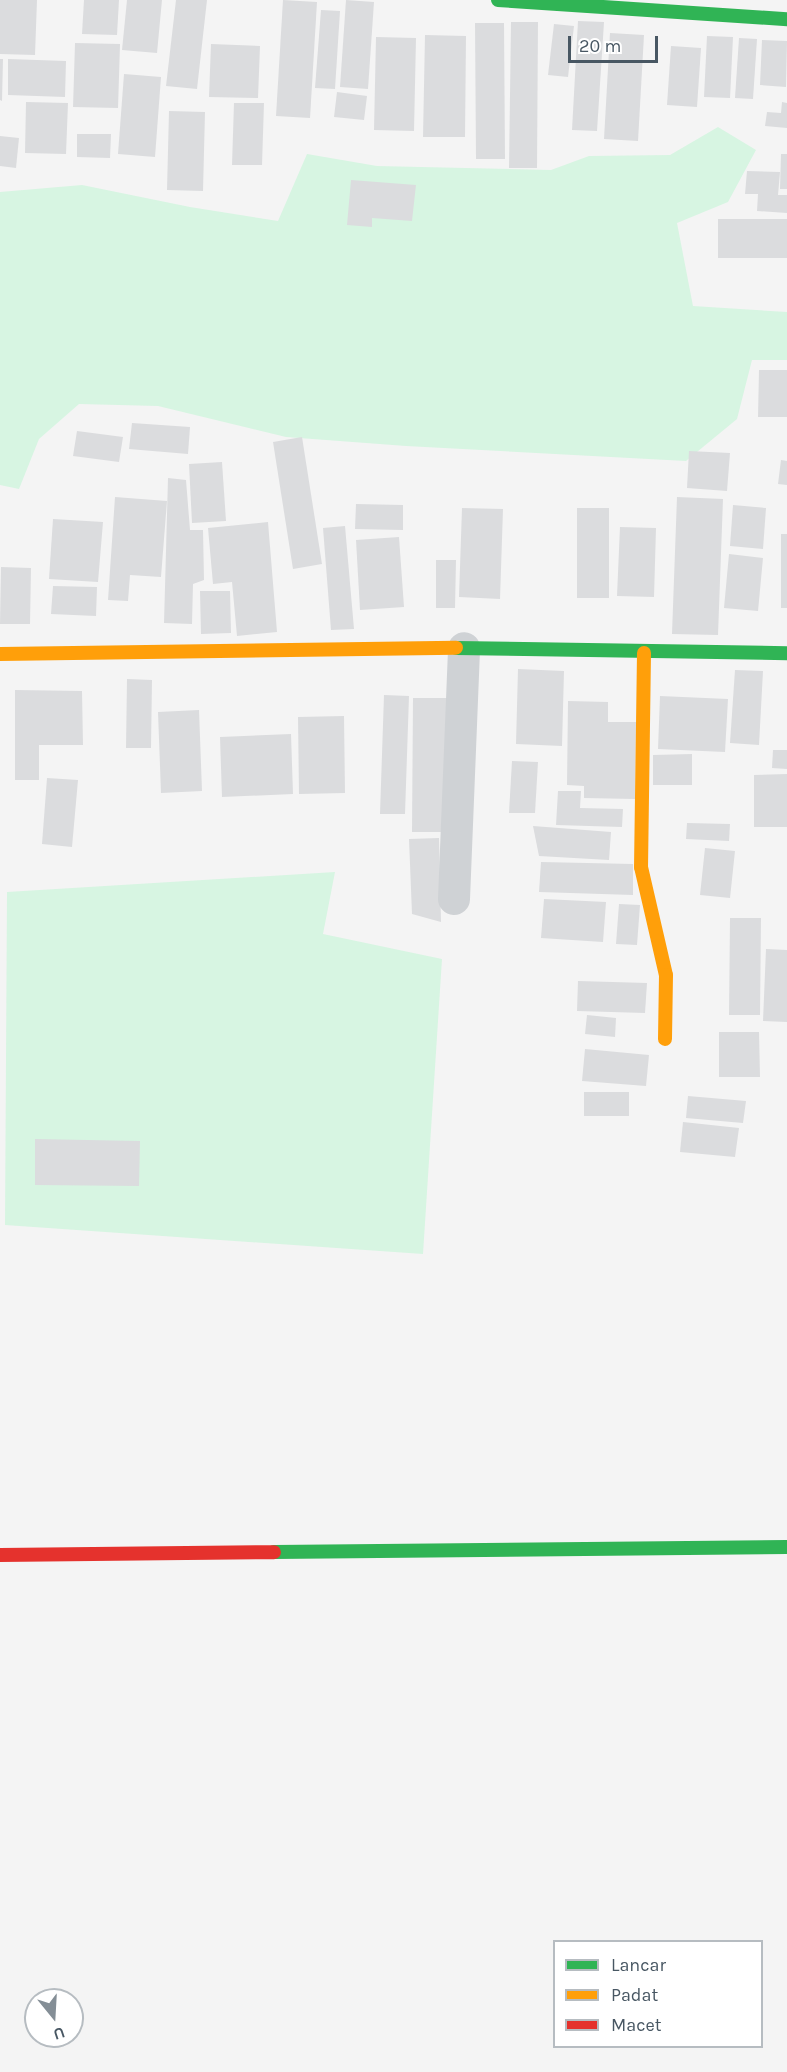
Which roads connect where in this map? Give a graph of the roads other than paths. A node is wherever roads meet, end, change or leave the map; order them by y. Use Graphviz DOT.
graph roads {
  1 [pos="498,0"];
  2 [pos="787,20"];
  3 [pos="464,648"];
  4 [pos="644,653"];
  5 [pos="787,653"];
  6 [pos="0,654"];
  7 [pos="454,899"];
  8 [pos="665,1039"];
  9 [pos="787,1547"];
  10 [pos="0,1555"];
  1 -- 2 [label="street"];
  3 -- 4 [label="street"];
  3 -- 6 [label="street"];
  3 -- 7 [label="street"];
  4 -- 5 [label="street"];
  4 -- 8 [label="street"];
  9 -- 10 [label="street"];
}
